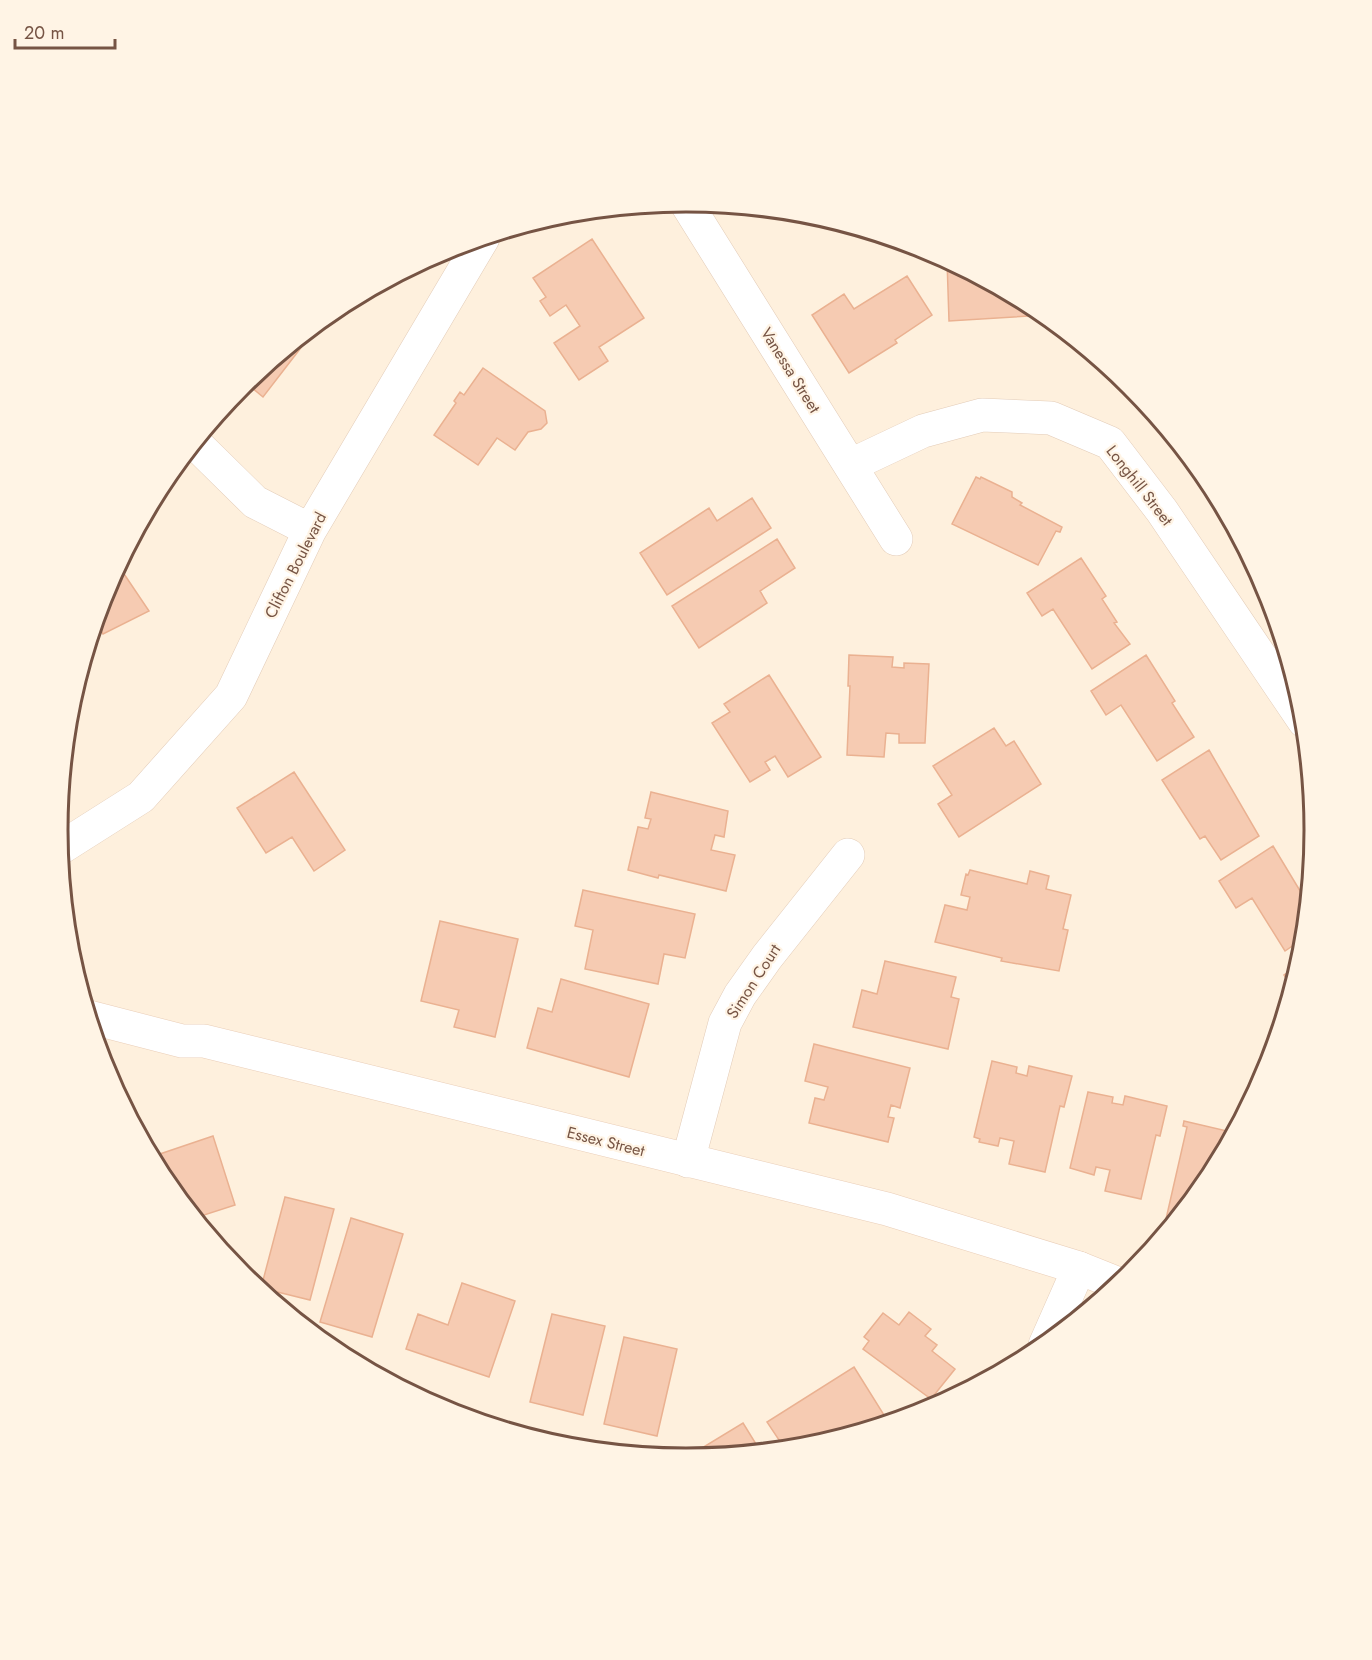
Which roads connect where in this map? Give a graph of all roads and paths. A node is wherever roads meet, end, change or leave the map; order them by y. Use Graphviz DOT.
graph roads {
  1 [pos="692,212"];
  2 [pos="477,248"];
  3 [pos="200,448"];
  4 [pos="851,465"];
  5 [pos="310,530"];
  6 [pos="896,539"];
  7 [pos="1291,702"];
  8 [pos="68,843"];
  9 [pos="848,855"];
  10 [pos="97,1019"];
  11 [pos="688,1161"];
  12 [pos="1079,1268"];
  13 [pos="1109,1280"];
  14 [pos="1052,1328"];
  1 -- 4 [label="street, Vanessa Street"];
  2 -- 5 [label="street, Clifton Boulevard"];
  3 -- 5 [label="street"];
  4 -- 6 [label="street, Vanessa Street"];
  4 -- 7 [label="street, Longhill Street"];
  5 -- 8 [label="street, Clifton Boulevard"];
  9 -- 11 [label="street, Simon Court"];
  10 -- 11 [label="street, Essex Street"];
  11 -- 12 [label="street, Essex Street"];
  12 -- 13 [label="street, Essex Street"];
  12 -- 14 [label="street"];
}
